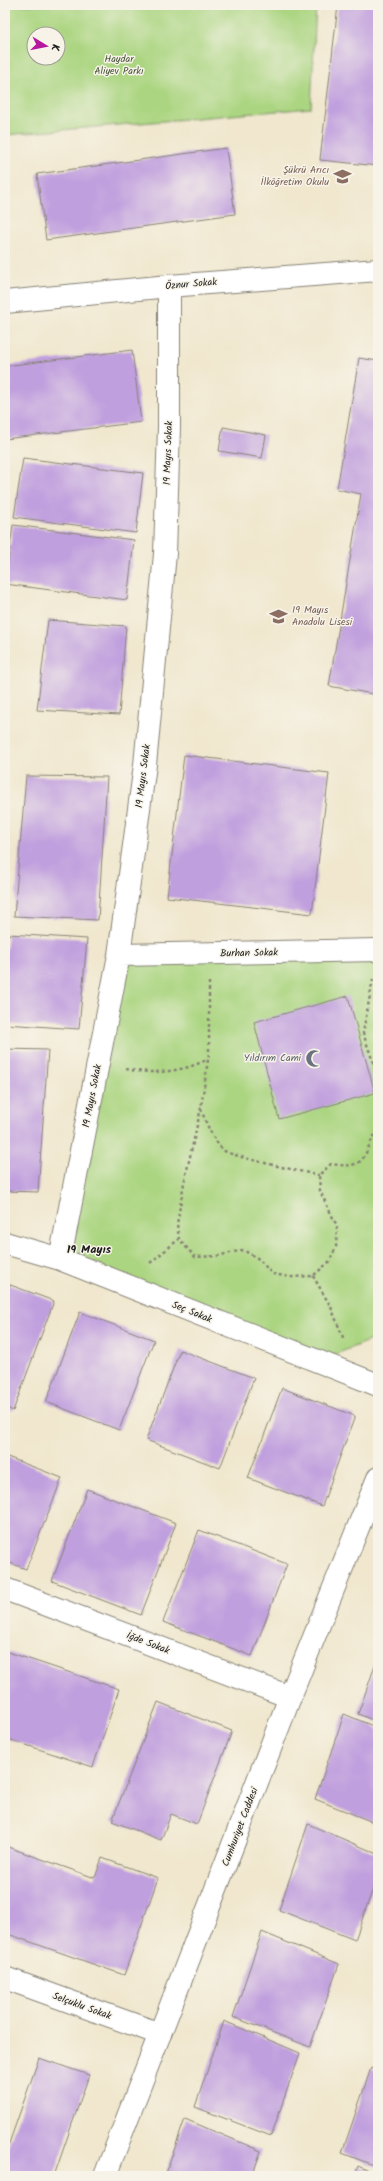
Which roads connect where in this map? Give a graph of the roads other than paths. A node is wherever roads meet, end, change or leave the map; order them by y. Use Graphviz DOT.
graph roads {
  1 [pos="378,270"];
  2 [pos="169,286"];
  3 [pos="5,302"];
  4 [pos="378,950"];
  5 [pos="119,955"];
  6 [pos="5,1243"];
  7 [pos="60,1259"];
  8 [pos="378,1386"];
  9 [pos="378,1478"];
  10 [pos="5,1589"];
  11 [pos="290,1697"];
  12 [pos="5,1978"];
  13 [pos="160,2034"];
  14 [pos="105,2176"];
  1 -- 2 [label="street, Öznur Sokak"];
  2 -- 3 [label="street, Öznur Sokak"];
  2 -- 5 [label="street, 19 Mayıs Sokak"];
  4 -- 5 [label="street, Burhan Sokak"];
  5 -- 7 [label="street, 19 Mayıs Sokak"];
  6 -- 7 [label="street, Seç Sokak"];
  7 -- 8 [label="street, Seç Sokak"];
  9 -- 11 [label="street, Cumhuriyet Caddesi"];
  10 -- 11 [label="street, İğde Sokak"];
  11 -- 13 [label="street, Cumhuriyet Caddesi"];
  12 -- 13 [label="street, Selçuklu Sokak"];
  13 -- 14 [label="street, Cumhuriyet Caddesi"];
}
